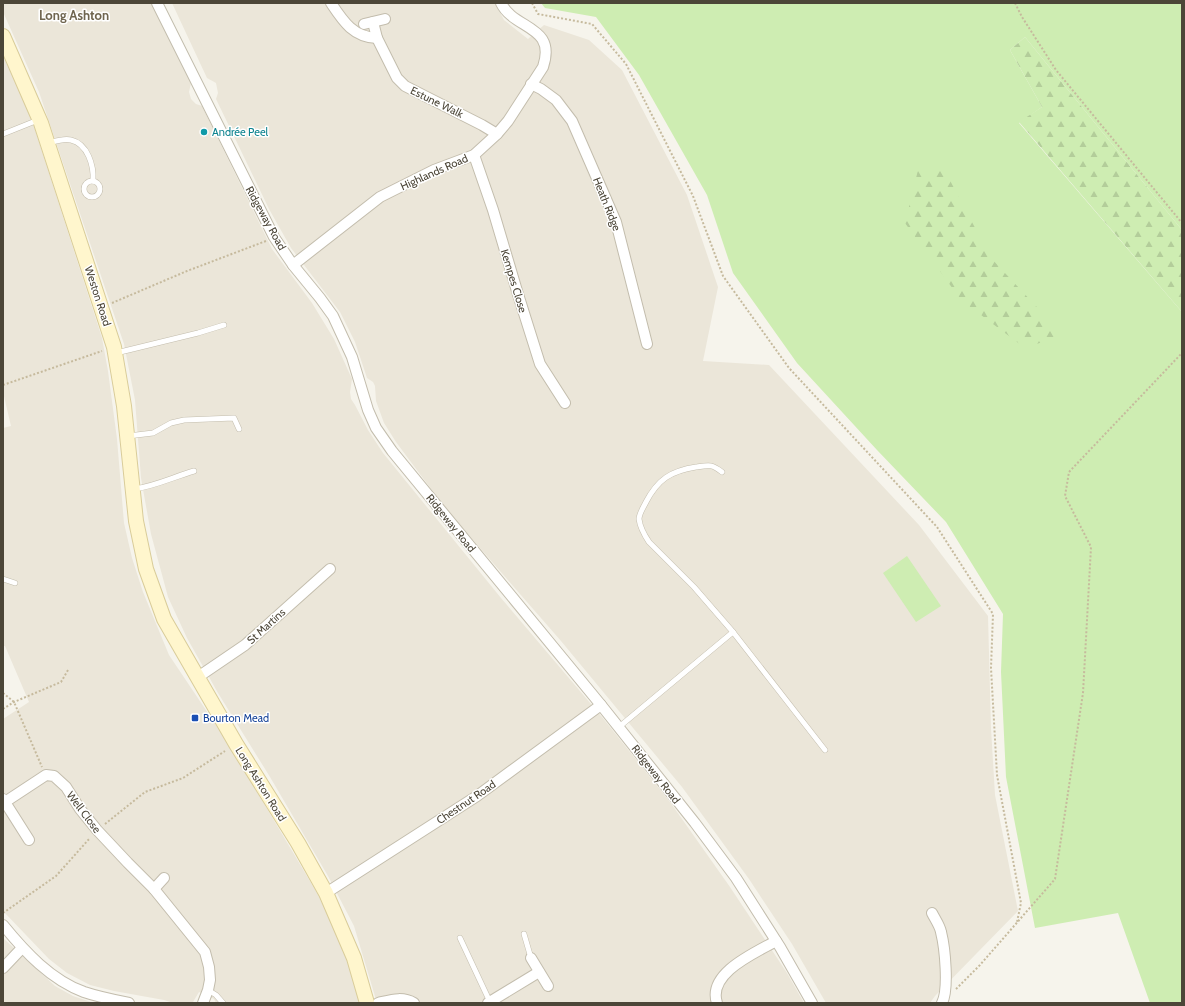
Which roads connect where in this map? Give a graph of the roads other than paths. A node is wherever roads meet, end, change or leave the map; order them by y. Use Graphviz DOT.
graph roads {
  1 [pos="157,3"];
  2 [pos="331,3"];
  3 [pos="501,3"];
  4 [pos="385,19"];
  5 [pos="3,36"];
  6 [pos="377,38"];
  7 [pos="531,84"];
  8 [pos="39,120"];
  9 [pos="3,134"];
  10 [pos="497,134"];
  11 [pos="48,144"];
  12 [pos="474,155"];
  13 [pos="93,181"];
  14 [pos="293,265"];
  15 [pos="224,325"];
  16 [pos="647,344"];
  17 [pos="115,350"];
  18 [pos="565,404"];
  19 [pos="239,429"];
  20 [pos="127,436"];
  21 [pos="194,471"];
  22 [pos="722,472"];
  23 [pos="132,490"];
  24 [pos="146,569"];
  25 [pos="330,569"];
  26 [pos="3,579"];
  27 [pos="15,583"];
  28 [pos="733,632"];
  29 [pos="198,677"];
  30 [pos="601,704"];
  31 [pos="619,727"];
  32 [pos="826,750"];
  33 [pos="4,800"];
  34 [pos="29,840"];
  35 [pos="164,878"];
  36 [pos="154,889"];
  37 [pos="326,893"];
  38 [pos="932,913"];
  39 [pos="3,925"];
  40 [pos="524,934"];
  41 [pos="460,938"];
  42 [pos="776,941"];
  43 [pos="22,948"];
  44 [pos="532,958"];
  45 [pos="3,968"];
  46 [pos="539,972"];
  47 [pos="548,986"];
  48 [pos="208,990"];
  49 [pos="943,999"];
  50 [pos="108,1001"];
  51 [pos="489,1002"];
  52 [pos="129,1003"];
  53 [pos="203,1003"];
  54 [pos="222,1003"];
  55 [pos="367,1003"];
  56 [pos="378,1003"];
  57 [pos="414,1003"];
  58 [pos="717,1003"];
  59 [pos="812,1003"];
  1 -- 14 [label="street, Ridgeway Road"];
  2 -- 6 [label="street"];
  3 -- 7 [label="street, Highlands Road"];
  4 -- 6 [label="street, Estune Walk"];
  5 -- 8 [label="street, Weston Road"];
  6 -- 10 [label="street, Estune Walk"];
  7 -- 10 [label="street, Highlands Road"];
  7 -- 16 [label="street, Heath Ridge"];
  8 -- 9 [label="lane"];
  8 -- 11 [label="street, Weston Road"];
  10 -- 12 [label="street, Highlands Road"];
  11 -- 13 [label="lane"];
  11 -- 17 [label="street, Weston Road"];
  12 -- 14 [label="street, Highlands Road"];
  12 -- 18 [label="street, Kempes Close"];
  14 -- 30 [label="street, Ridgeway Road"];
  15 -- 17 [label="lane"];
  17 -- 20 [label="street, Weston Road"];
  19 -- 20 [label="lane"];
  20 -- 23 [label="street, Weston Road"];
  21 -- 23 [label="lane"];
  22 -- 28 [label="lane"];
  23 -- 24 [label="street, Weston Road"];
  24 -- 29 [label="street, Long Ashton Road"];
  25 -- 29 [label="street, St Martins"];
  26 -- 27 [label="lane"];
  28 -- 31 [label="lane"];
  28 -- 32 [label="lane"];
  29 -- 37 [label="street, Long Ashton Road"];
  30 -- 31 [label="street, Ridgeway Road"];
  30 -- 37 [label="street, Chestnut Road"];
  31 -- 42 [label="street, Ridgeway Road"];
  33 -- 34 [label="street"];
  33 -- 36 [label="street, Well Close"];
  35 -- 36 [label="street"];
  36 -- 48 [label="street, Well Close"];
  37 -- 55 [label="street, Long Ashton Road"];
  38 -- 49 [label="street"];
  39 -- 43 [label="street"];
  40 -- 44 [label="lane"];
  41 -- 51 [label="lane"];
  42 -- 58 [label="street"];
  42 -- 59 [label="street, Ridgeway Road"];
  43 -- 45 [label="street"];
  43 -- 50 [label="street"];
  44 -- 46 [label="street"];
  46 -- 47 [label="street"];
  46 -- 51 [label="street"];
  48 -- 53 [label="street, Well Close"];
  48 -- 54 [label="lane"];
  50 -- 52 [label="street"];
  56 -- 57 [label="street"];
}
